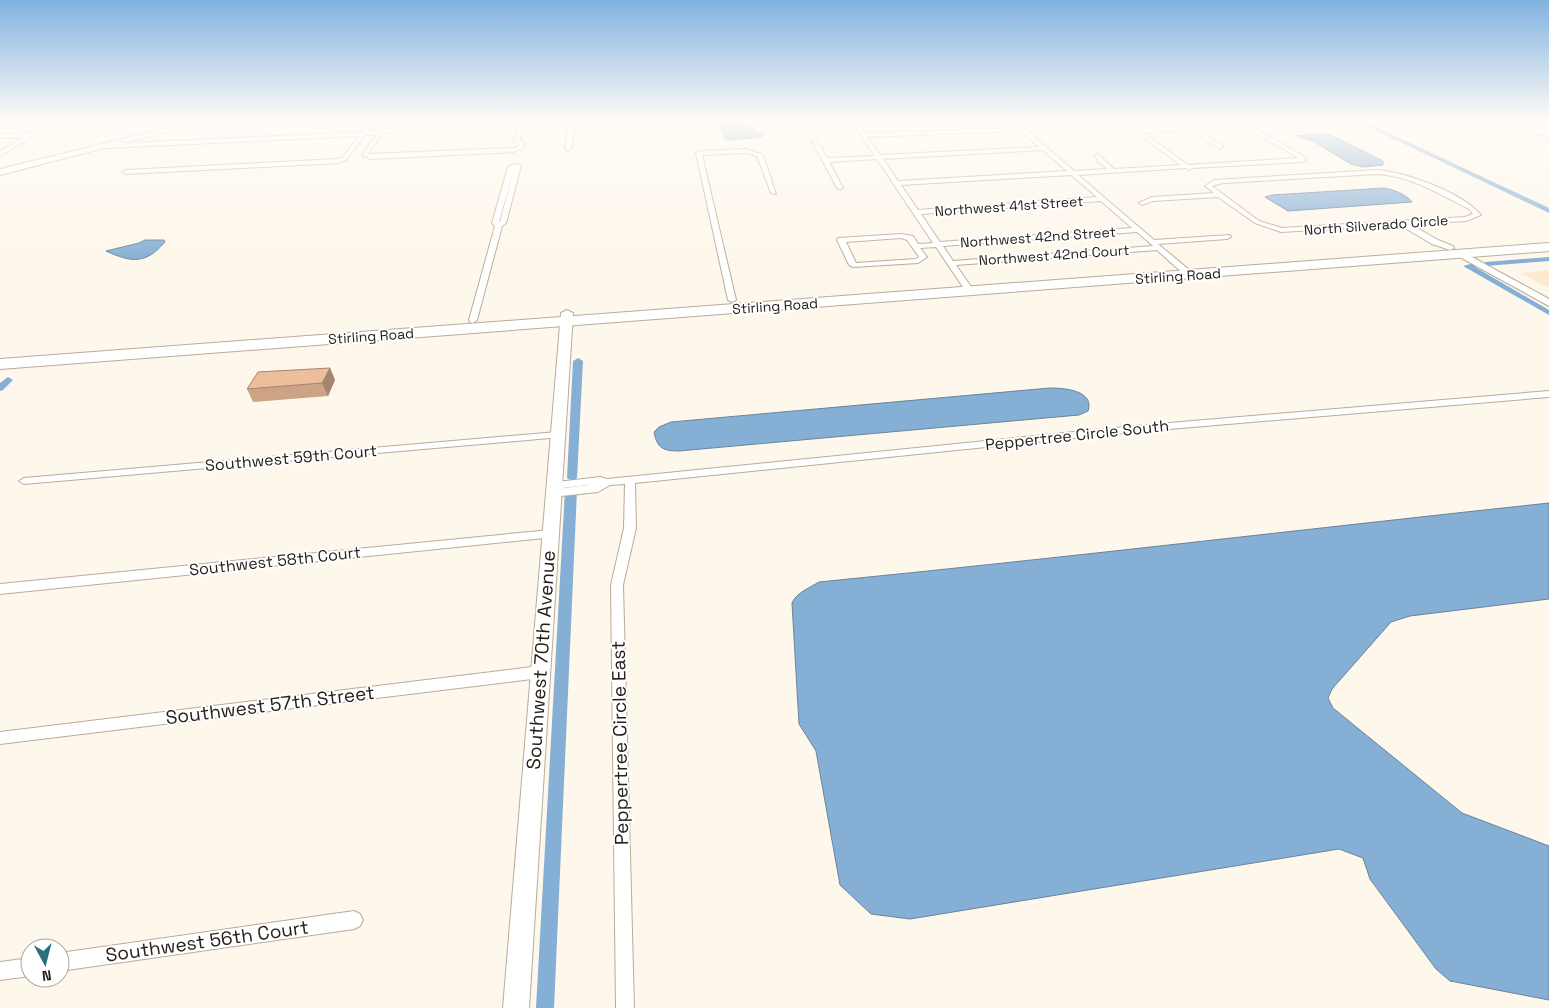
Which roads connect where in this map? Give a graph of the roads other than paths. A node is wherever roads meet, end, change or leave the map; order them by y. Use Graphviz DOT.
graph roads {
  1 [pos="16,168"];
  2 [pos="203,168"];
  3 [pos="511,168"];
  4 [pos="702,168"];
  5 [pos="765,168"];
  6 [pos="829,168"];
  7 [pos="885,168"];
  8 [pos="1067,168"];
  9 [pos="1109,168"];
  10 [pos="1189,168"];
  11 [pos="0,172"];
  12 [pos="126,172"];
  13 [pos="1071,172"];
  14 [pos="1114,172"];
  15 [pos="896,183"];
  16 [pos="840,188"];
  17 [pos="774,193"];
  18 [pos="1217,194"];
  19 [pos="1103,200"];
  20 [pos="1142,203"];
  21 [pos="915,212"];
  22 [pos="1402,223"];
  23 [pos="1411,223"];
  24 [pos="1138,230"];
  25 [pos="1227,237"];
  26 [pos="1549,240"];
  27 [pos="1152,242"];
  28 [pos="938,244"];
  29 [pos="916,246"];
  30 [pos="1549,247"];
  31 [pos="1159,248"];
  32 [pos="1451,252"];
  33 [pos="950,263"];
  34 [pos="1186,271"];
  35 [pos="967,287"];
  36 [pos="732,300"];
  37 [pos="1549,304"];
  38 [pos="566,317"];
  39 [pos="472,320"];
  40 [pos="363,332"];
  41 [pos="0,355"];
  42 [pos="0,364"];
  43 [pos="1549,394"];
  44 [pos="556,435"];
  45 [pos="630,480"];
  46 [pos="24,481"];
  47 [pos="553,489"];
  48 [pos="550,534"];
  49 [pos="0,588"];
  50 [pos="540,672"];
  51 [pos="0,738"];
  52 [pos="354,920"];
  53 [pos="70,961"];
  54 [pos="20,968"];
  55 [pos="0,971"];
  56 [pos="516,1008"];
  57 [pos="625,1008"];
  1 -- 11 [label="main road"];
  2 -- 12 [label="street"];
  3 -- 39 [label="street"];
  4 -- 36 [label="street"];
  5 -- 17 [label="street"];
  6 -- 16 [label="street"];
  7 -- 15 [label="street"];
  8 -- 13 [label="street"];
  9 -- 14 [label="street"];
  10 -- 14 [label="street"];
  13 -- 14 [label="street"];
  13 -- 15 [label="street"];
  13 -- 19 [label="street"];
  15 -- 21 [label="street"];
  18 -- 20 [label="street"];
  18 -- 22 [label="street, North Silverado Circle"];
  18 -- 23 [label="street, North Silverado Circle"];
  19 -- 21 [label="street, Northwest 41st Street"];
  19 -- 24 [label="street"];
  21 -- 28 [label="street"];
  22 -- 23 [label="street, North Silverado Circle"];
  22 -- 32 [label="street"];
  23 -- 32 [label="street"];
  24 -- 27 [label="street"];
  24 -- 28 [label="street, Northwest 42nd Street"];
  25 -- 27 [label="street, Northwest 42nd Court"];
  26 -- 32 [label="main road, Stirling Road"];
  27 -- 31 [label="street"];
  28 -- 29 [label="street, Northwest 42nd Street"];
  28 -- 33 [label="street"];
  29 -- 29 [label="street"];
  30 -- 32 [label="main road, Stirling Road"];
  31 -- 33 [label="street, Northwest 42nd Court"];
  31 -- 34 [label="street"];
  32 -- 34 [label="main road, Stirling Road"];
  32 -- 37 [label="street"];
  33 -- 35 [label="street"];
  34 -- 35 [label="main road, Stirling Road"];
  35 -- 36 [label="main road, Stirling Road"];
  35 -- 38 [label="main road, Stirling Road"];
  36 -- 38 [label="main road, Stirling Road"];
  38 -- 39 [label="main road, Stirling Road"];
  38 -- 40 [label="main road, Stirling Road"];
  38 -- 44 [label="street, Southwest 70th Avenue"];
  39 -- 40 [label="main road, Stirling Road"];
  40 -- 41 [label="main road, Stirling Road"];
  40 -- 42 [label="main road, Stirling Road"];
  43 -- 45 [label="street, Peppertree Circle South"];
  44 -- 46 [label="street, Southwest 59th Court"];
  44 -- 47 [label="street, Southwest 70th Avenue"];
  45 -- 47 [label="street, Peppertree Circle South"];
  45 -- 57 [label="street, Peppertree Circle East"];
  47 -- 48 [label="street, Southwest 70th Avenue"];
  48 -- 49 [label="street, Southwest 58th Court"];
  48 -- 50 [label="street, Southwest 70th Avenue"];
  50 -- 51 [label="street, Southwest 57th Street"];
  50 -- 56 [label="street, Southwest 70th Avenue"];
  52 -- 53 [label="street, Southwest 56th Court"];
  54 -- 55 [label="street"];
}
